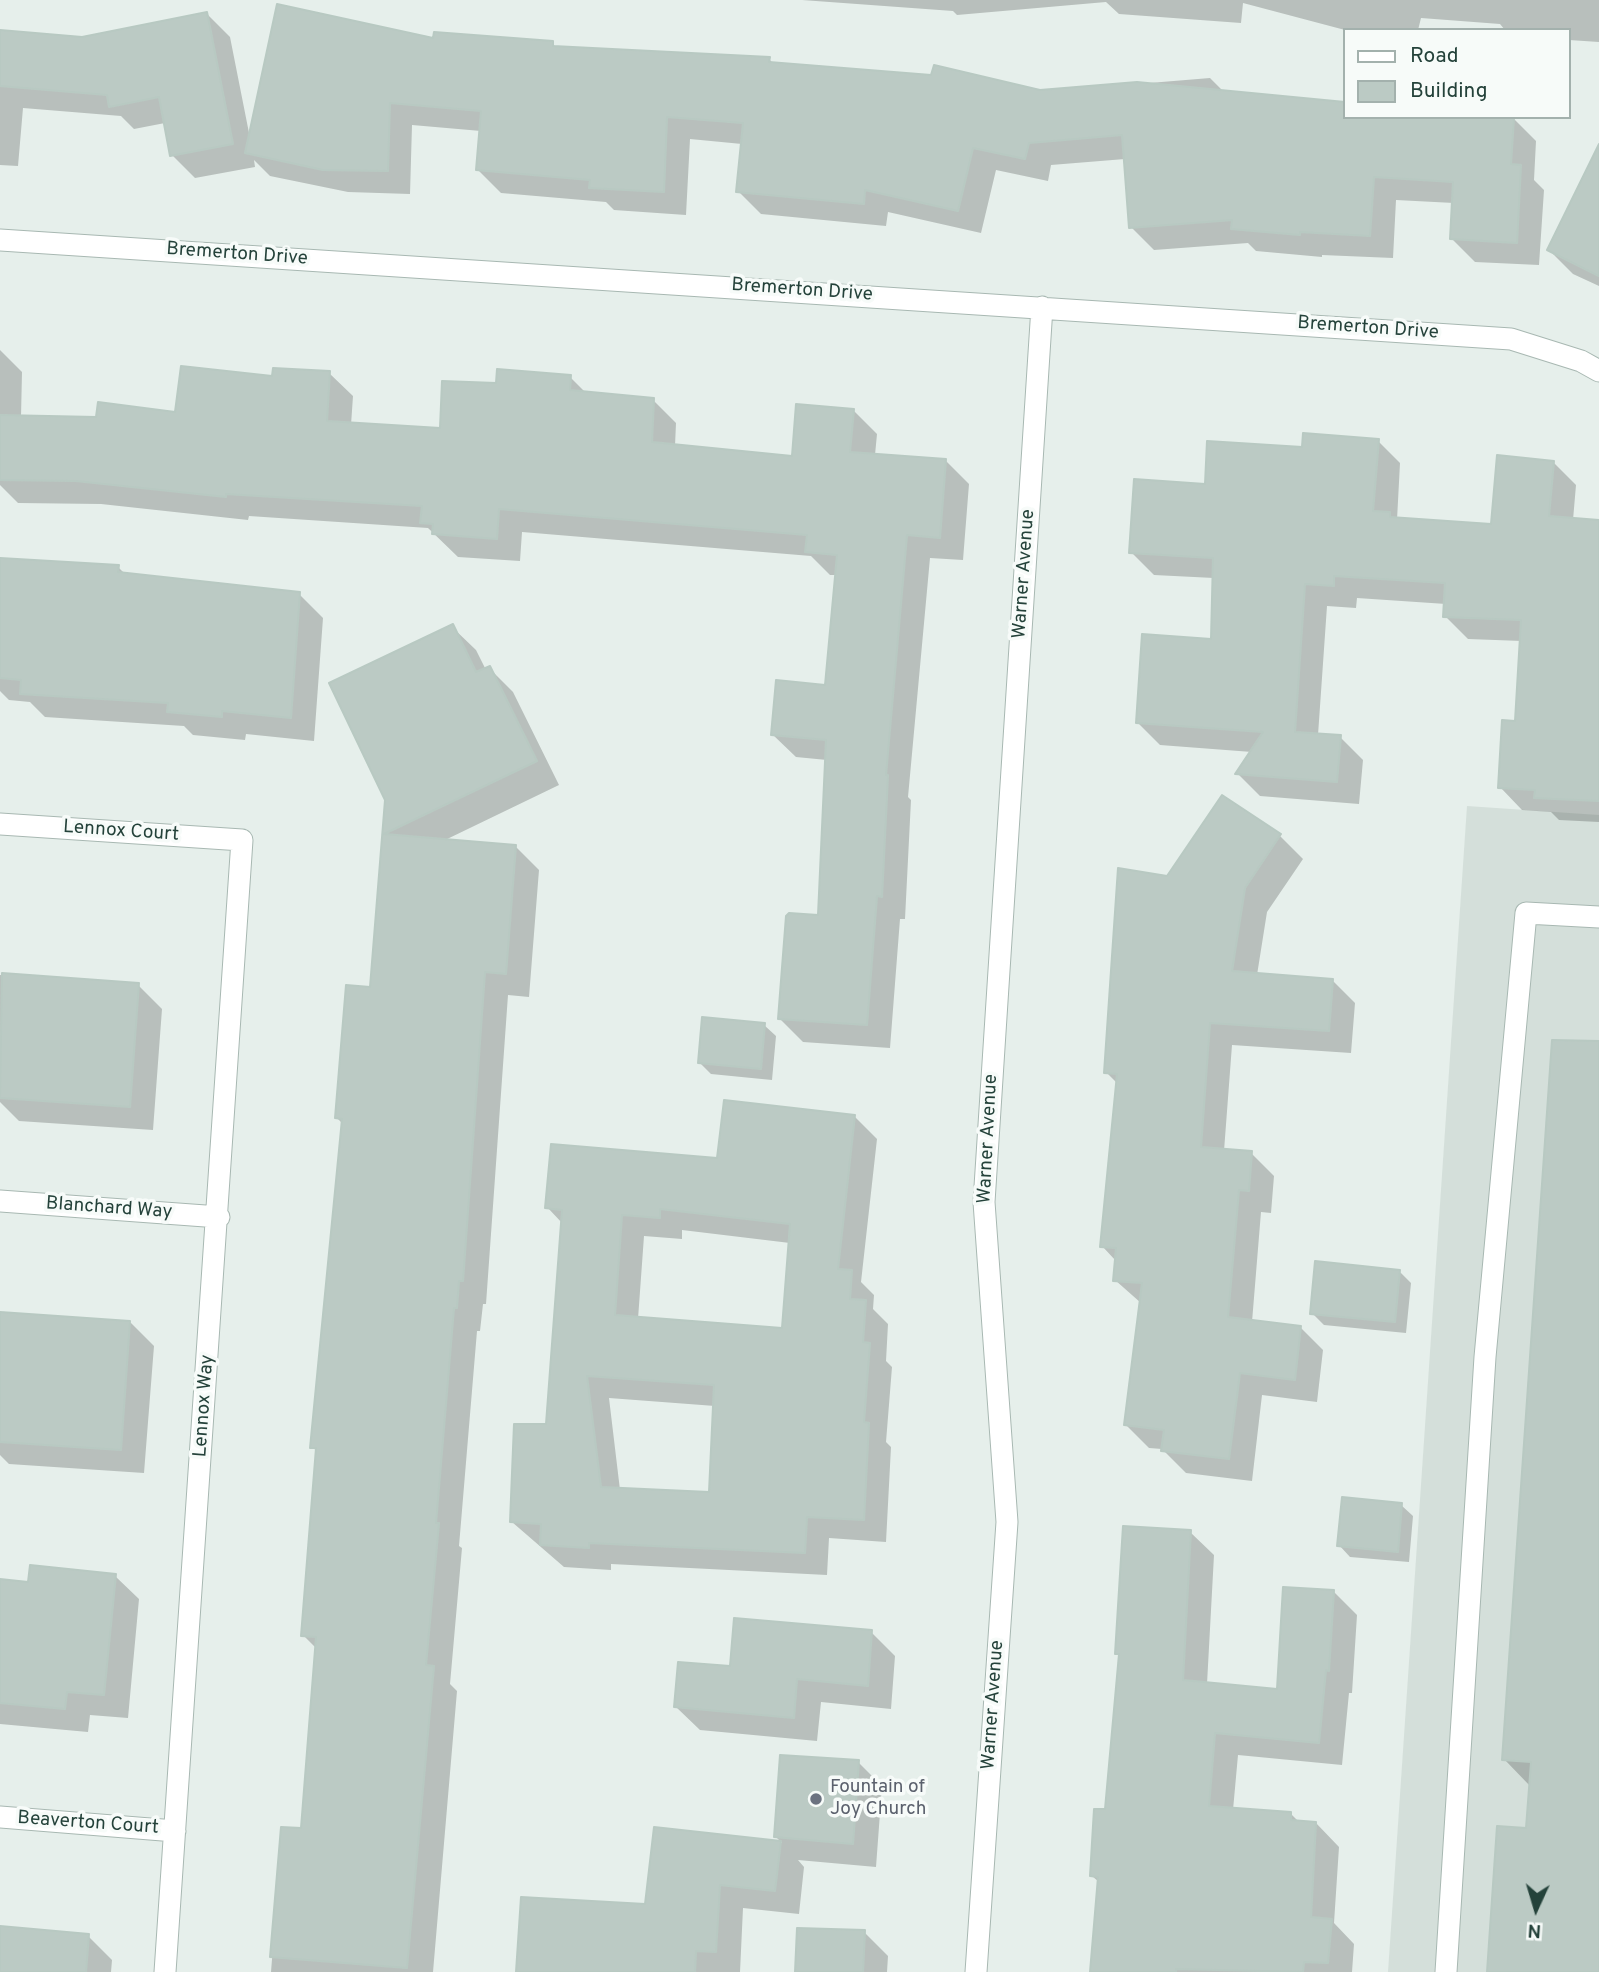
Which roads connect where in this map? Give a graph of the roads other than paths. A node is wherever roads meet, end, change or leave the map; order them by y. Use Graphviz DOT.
graph roads {
  1 [pos="0,240"];
  2 [pos="1042,307"];
  3 [pos="1599,371"];
  4 [pos="0,824"];
  5 [pos="243,840"];
  6 [pos="1599,917"];
  7 [pos="0,1201"];
  8 [pos="219,1217"];
  9 [pos="0,1817"];
  10 [pos="175,1831"];
  11 [pos="165,1972"];
  12 [pos="976,1972"];
  13 [pos="1446,1972"];
  1 -- 2 [label="street, Bremerton Drive"];
  2 -- 3 [label="street, Bremerton Drive"];
  2 -- 12 [label="street, Warner Avenue"];
  4 -- 5 [label="street, Lennox Court"];
  5 -- 8 [label="street, Lennox Way"];
  6 -- 13 [label="street"];
  7 -- 8 [label="street, Blanchard Way"];
  8 -- 10 [label="street, Lennox Way"];
  9 -- 10 [label="street, Beaverton Court"];
  10 -- 11 [label="street, Lennox Way"];
}
